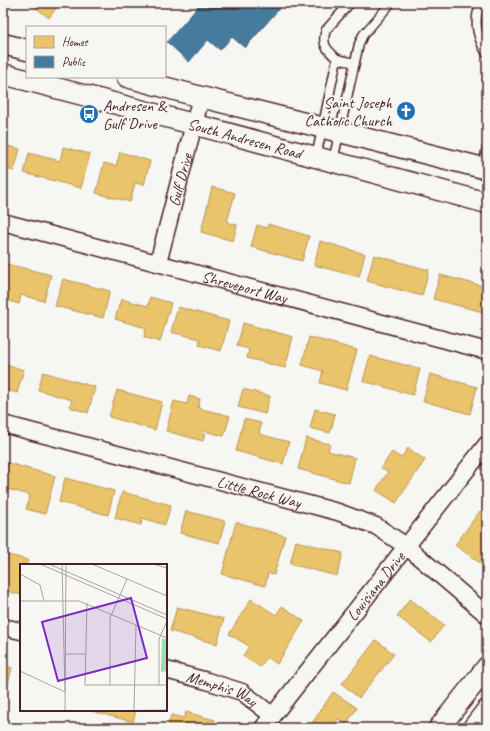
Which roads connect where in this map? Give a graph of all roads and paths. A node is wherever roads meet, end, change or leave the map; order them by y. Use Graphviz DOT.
graph roads {
  1 [pos="350,3"];
  2 [pos="391,3"];
  3 [pos="481,3"];
  4 [pos="3,44"];
  5 [pos="26,50"];
  6 [pos="487,54"];
  7 [pos="337,59"];
  8 [pos="355,63"];
  9 [pos="3,74"];
  10 [pos="130,78"];
  11 [pos="201,97"];
  12 [pos="193,124"];
  13 [pos="331,130"];
  14 [pos="487,148"];
  15 [pos="324,159"];
  16 [pos="484,168"];
  17 [pos="487,203"];
  18 [pos="3,222"];
  19 [pos="158,264"];
  20 [pos="487,351"];
  21 [pos="3,424"];
  22 [pos="487,444"];
  23 [pos="406,546"];
  24 [pos="487,615"];
  25 [pos="3,626"];
  26 [pos="20,631"];
  27 [pos="487,667"];
  28 [pos="167,670"];
  29 [pos="487,710"];
  30 [pos="268,722"];
  31 [pos="439,728"];
  32 [pos="473,728"];
  1 -- 7 [label="lane"];
  2 -- 8 [label="lane"];
  3 -- 6 [label="lane"];
  4 -- 5 [label="street"];
  7 -- 8 [label="lane"];
  7 -- 13 [label="lane"];
  8 -- 13 [label="lane"];
  9 -- 12 [label="street, South Andresen Road"];
  10 -- 11 [label="street, South Andresen Road"];
  11 -- 12 [label="street, Gulf Drive"];
  11 -- 13 [label="street, South Andresen Road"];
  12 -- 15 [label="street, South Andresen Road"];
  12 -- 19 [label="street, Gulf Drive"];
  13 -- 15 [label="lane"];
  13 -- 15 [label="lane"];
  13 -- 16 [label="street, South Andresen Road"];
  14 -- 16 [label="lane"];
  15 -- 17 [label="street, South Andresen Road"];
  18 -- 19 [label="street, Shreveport Way"];
  19 -- 20 [label="street, Shreveport Way"];
  21 -- 23 [label="street, Little Rock Way"];
  22 -- 23 [label="street, Louisiana Drive"];
  23 -- 24 [label="street, Little Rock Way"];
  23 -- 30 [label="street, Louisiana Drive"];
  25 -- 26 [label="street"];
  27 -- 31 [label="street"];
  28 -- 30 [label="street, Memphis Way"];
  29 -- 32 [label="street"];
}
